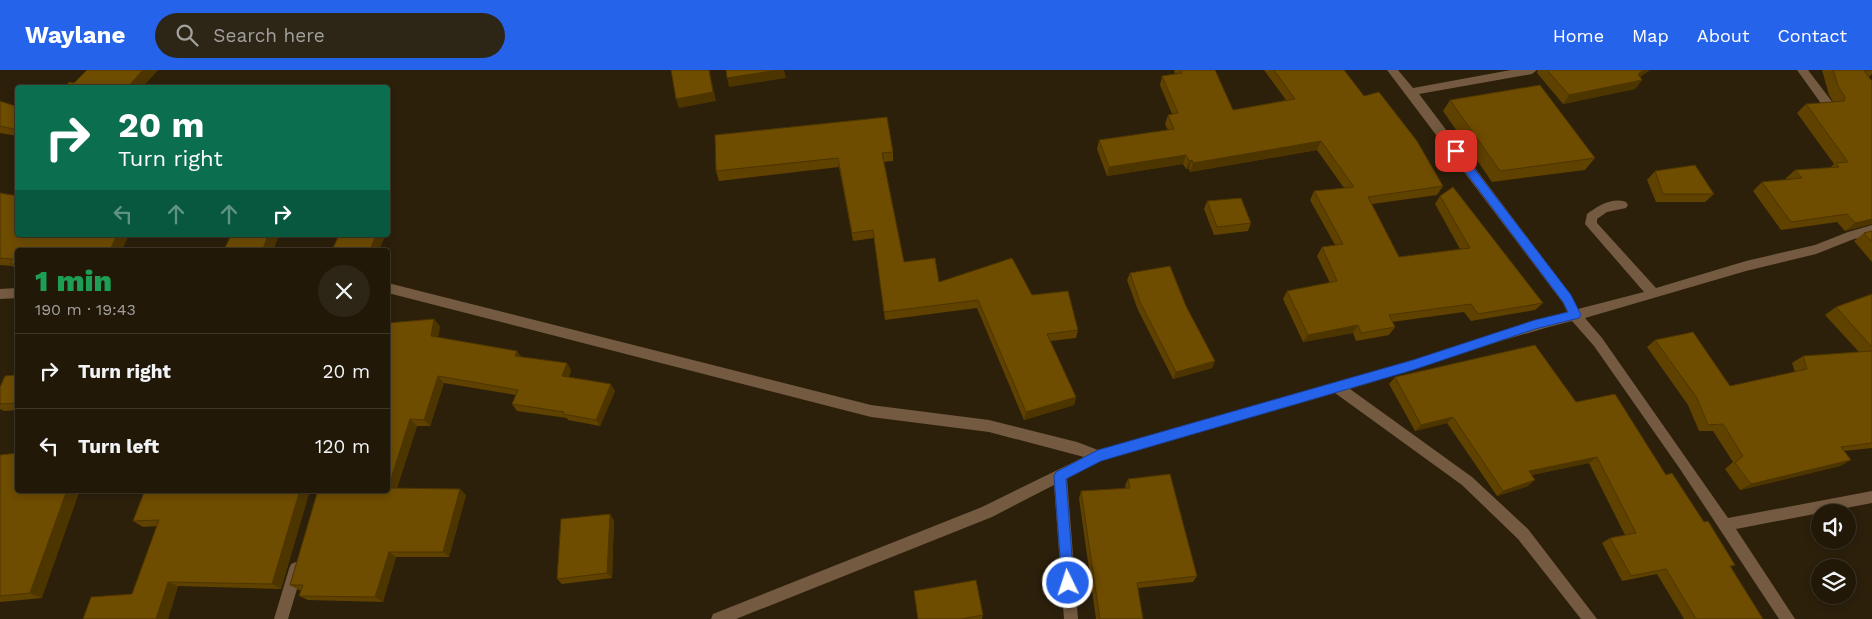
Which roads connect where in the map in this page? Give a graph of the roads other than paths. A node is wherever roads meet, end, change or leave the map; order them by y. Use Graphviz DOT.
graph roads {
  1 [pos="1392,70"];
  2 [pos="1532,70"];
  3 [pos="1802,70"];
  4 [pos="1411,92"];
  5 [pos="1829,106"];
  6 [pos="1622,206"];
  7 [pos="1872,230"];
  8 [pos="390,289"];
  9 [pos="15,293"];
  10 [pos="0,294"];
  11 [pos="1654,294"];
  12 [pos="1575,315"];
  13 [pos="1337,387"];
  14 [pos="1098,456"];
  15 [pos="1060,476"];
  16 [pos="1872,497"];
  17 [pos="1724,525"];
  18 [pos="299,559"];
  19 [pos="281,619"];
  20 [pos="718,619"];
  21 [pos="1071,619"];
  22 [pos="1590,619"];
  23 [pos="1788,619"];
  1 -- 4 [label="street"];
  2 -- 4 [label="street"];
  3 -- 5 [label="street"];
  4 -- 12 [label="street"];
  6 -- 11 [label="street"];
  7 -- 11 [label="street"];
  8 -- 14 [label="street"];
  9 -- 10 [label="street"];
  11 -- 12 [label="street"];
  12 -- 13 [label="street"];
  12 -- 17 [label="street"];
  13 -- 14 [label="street"];
  13 -- 22 [label="street"];
  14 -- 15 [label="street"];
  15 -- 20 [label="street"];
  15 -- 21 [label="street"];
  16 -- 17 [label="street"];
  17 -- 23 [label="street"];
  18 -- 19 [label="street"];
}
